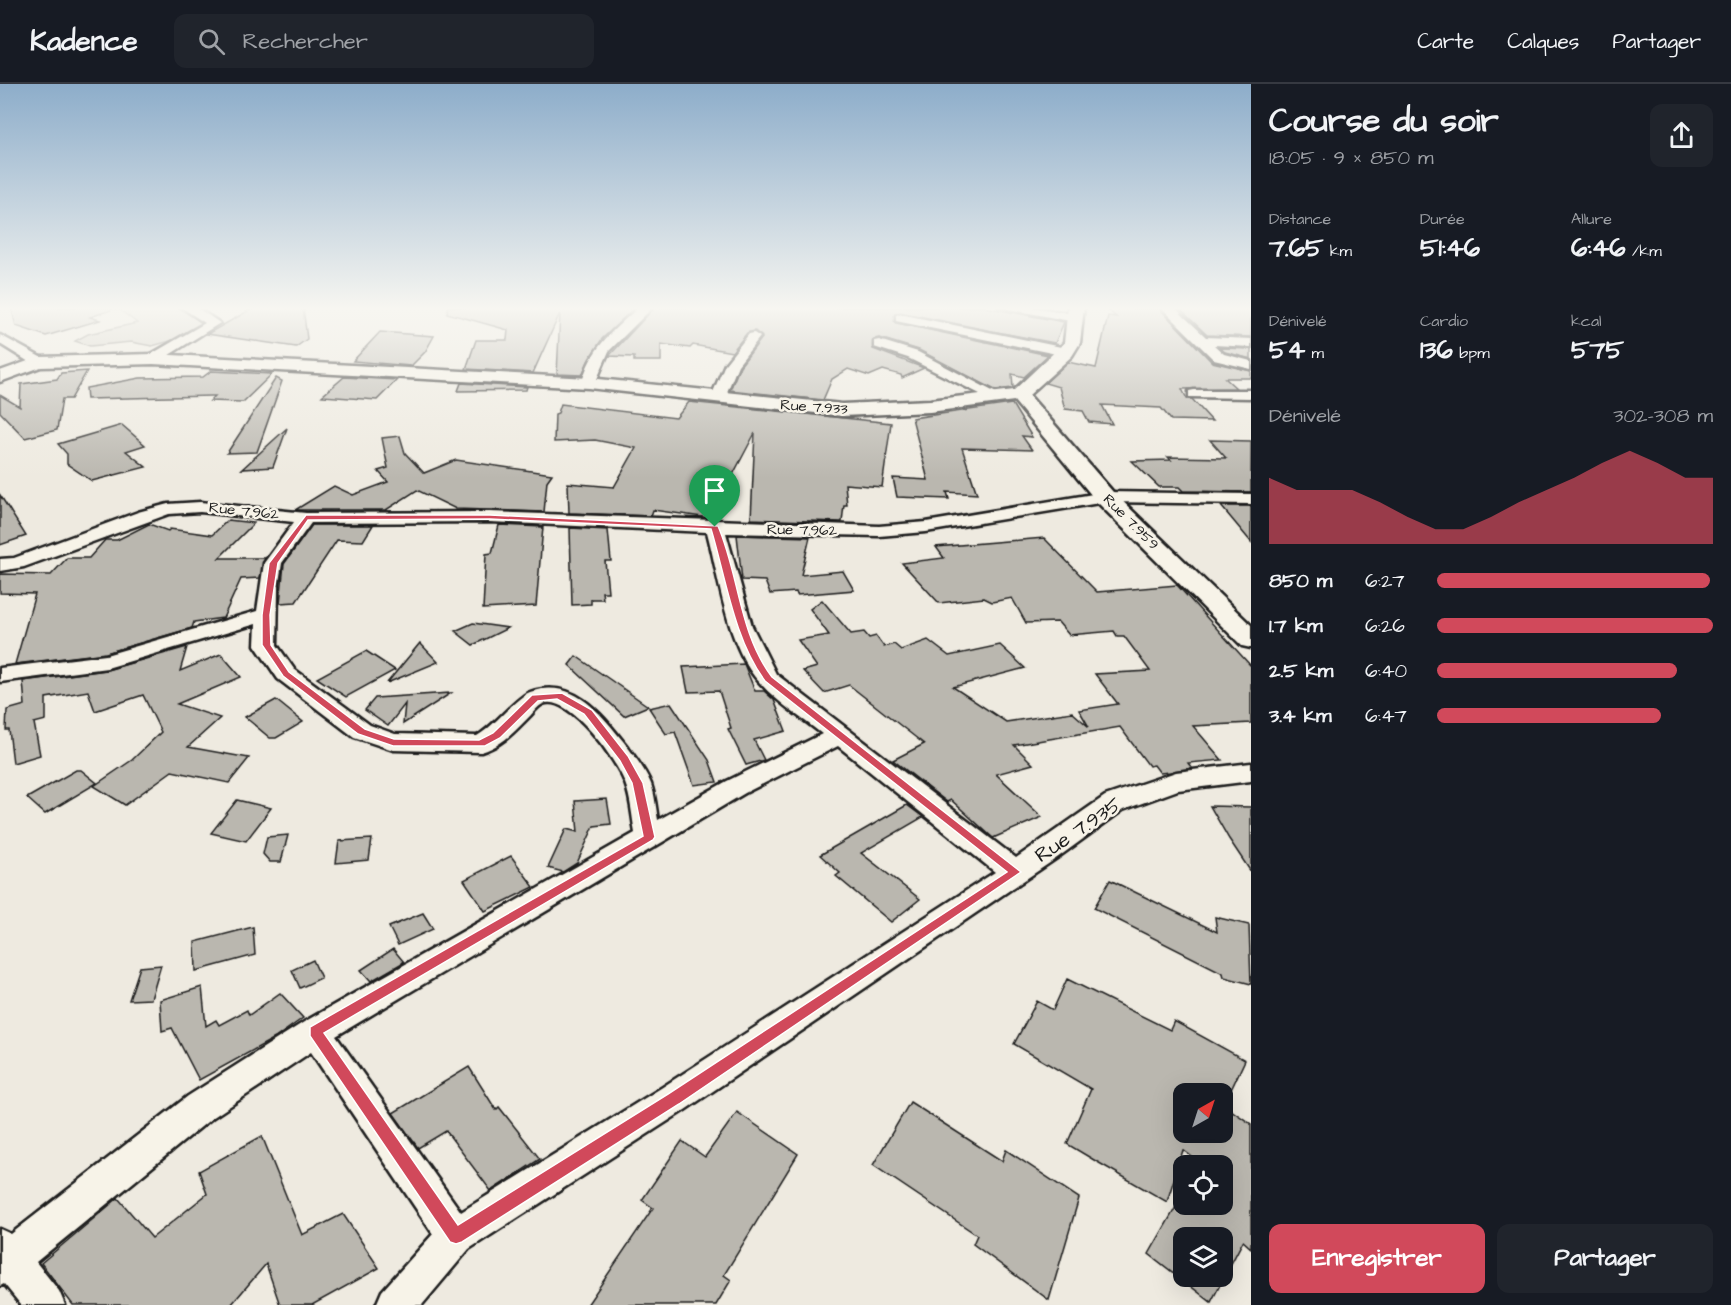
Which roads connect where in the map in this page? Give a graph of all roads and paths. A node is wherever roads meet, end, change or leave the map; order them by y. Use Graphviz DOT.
graph roads {
  1 [pos="34,364"];
  2 [pos="243,364"];
  3 [pos="595,364"];
  4 [pos="732,364"];
  5 [pos="932,364"];
  6 [pos="1050,364"];
  7 [pos="0,377"];
  8 [pos="589,383"];
  9 [pos="1194,394"];
  10 [pos="1251,394"];
  11 [pos="1008,396"];
  12 [pos="718,397"];
  13 [pos="1105,497"];
  14 [pos="1251,499"];
  15 [pos="306,518"];
  16 [pos="715,527"];
  17 [pos="0,565"];
  18 [pos="266,615"];
  19 [pos="1251,640"];
  20 [pos="0,675"];
  21 [pos="839,735"];
  22 [pos="1251,772"];
  23 [pos="649,837"];
  24 [pos="1015,872"];
  25 [pos="315,1032"];
  26 [pos="456,1236"];
  27 [pos="4,1258"];
  28 [pos="45,1305"];
  29 [pos="396,1305"];
  1 -- 7 [label="street, Rue 7.933"];
  2 -- 8 [label="street, Rue 7.933"];
  3 -- 8 [label="street"];
  4 -- 12 [label="street"];
  5 -- 11 [label="street"];
  6 -- 11 [label="street"];
  8 -- 12 [label="street, Rue 7.933"];
  9 -- 10 [label="street"];
  11 -- 12 [label="street, Rue 7.933"];
  11 -- 13 [label="street, Rue 7.959"];
  13 -- 14 [label="street, Rue 7.962"];
  13 -- 16 [label="street, Rue 7.962"];
  13 -- 19 [label="street, Rue 7.959"];
  15 -- 16 [label="street, Rue 7.962"];
  15 -- 17 [label="street, Rue 7.962"];
  15 -- 18 [label="street"];
  16 -- 21 [label="street"];
  18 -- 20 [label="street"];
  18 -- 23 [label="street"];
  21 -- 23 [label="street"];
  21 -- 24 [label="street"];
  22 -- 24 [label="street, Rue 7.935"];
  23 -- 25 [label="street"];
  24 -- 26 [label="street, Rue 7.935"];
  25 -- 26 [label="street"];
  25 -- 27 [label="street"];
  26 -- 29 [label="street, Rue 7.935"];
  27 -- 28 [label="street"];
}
